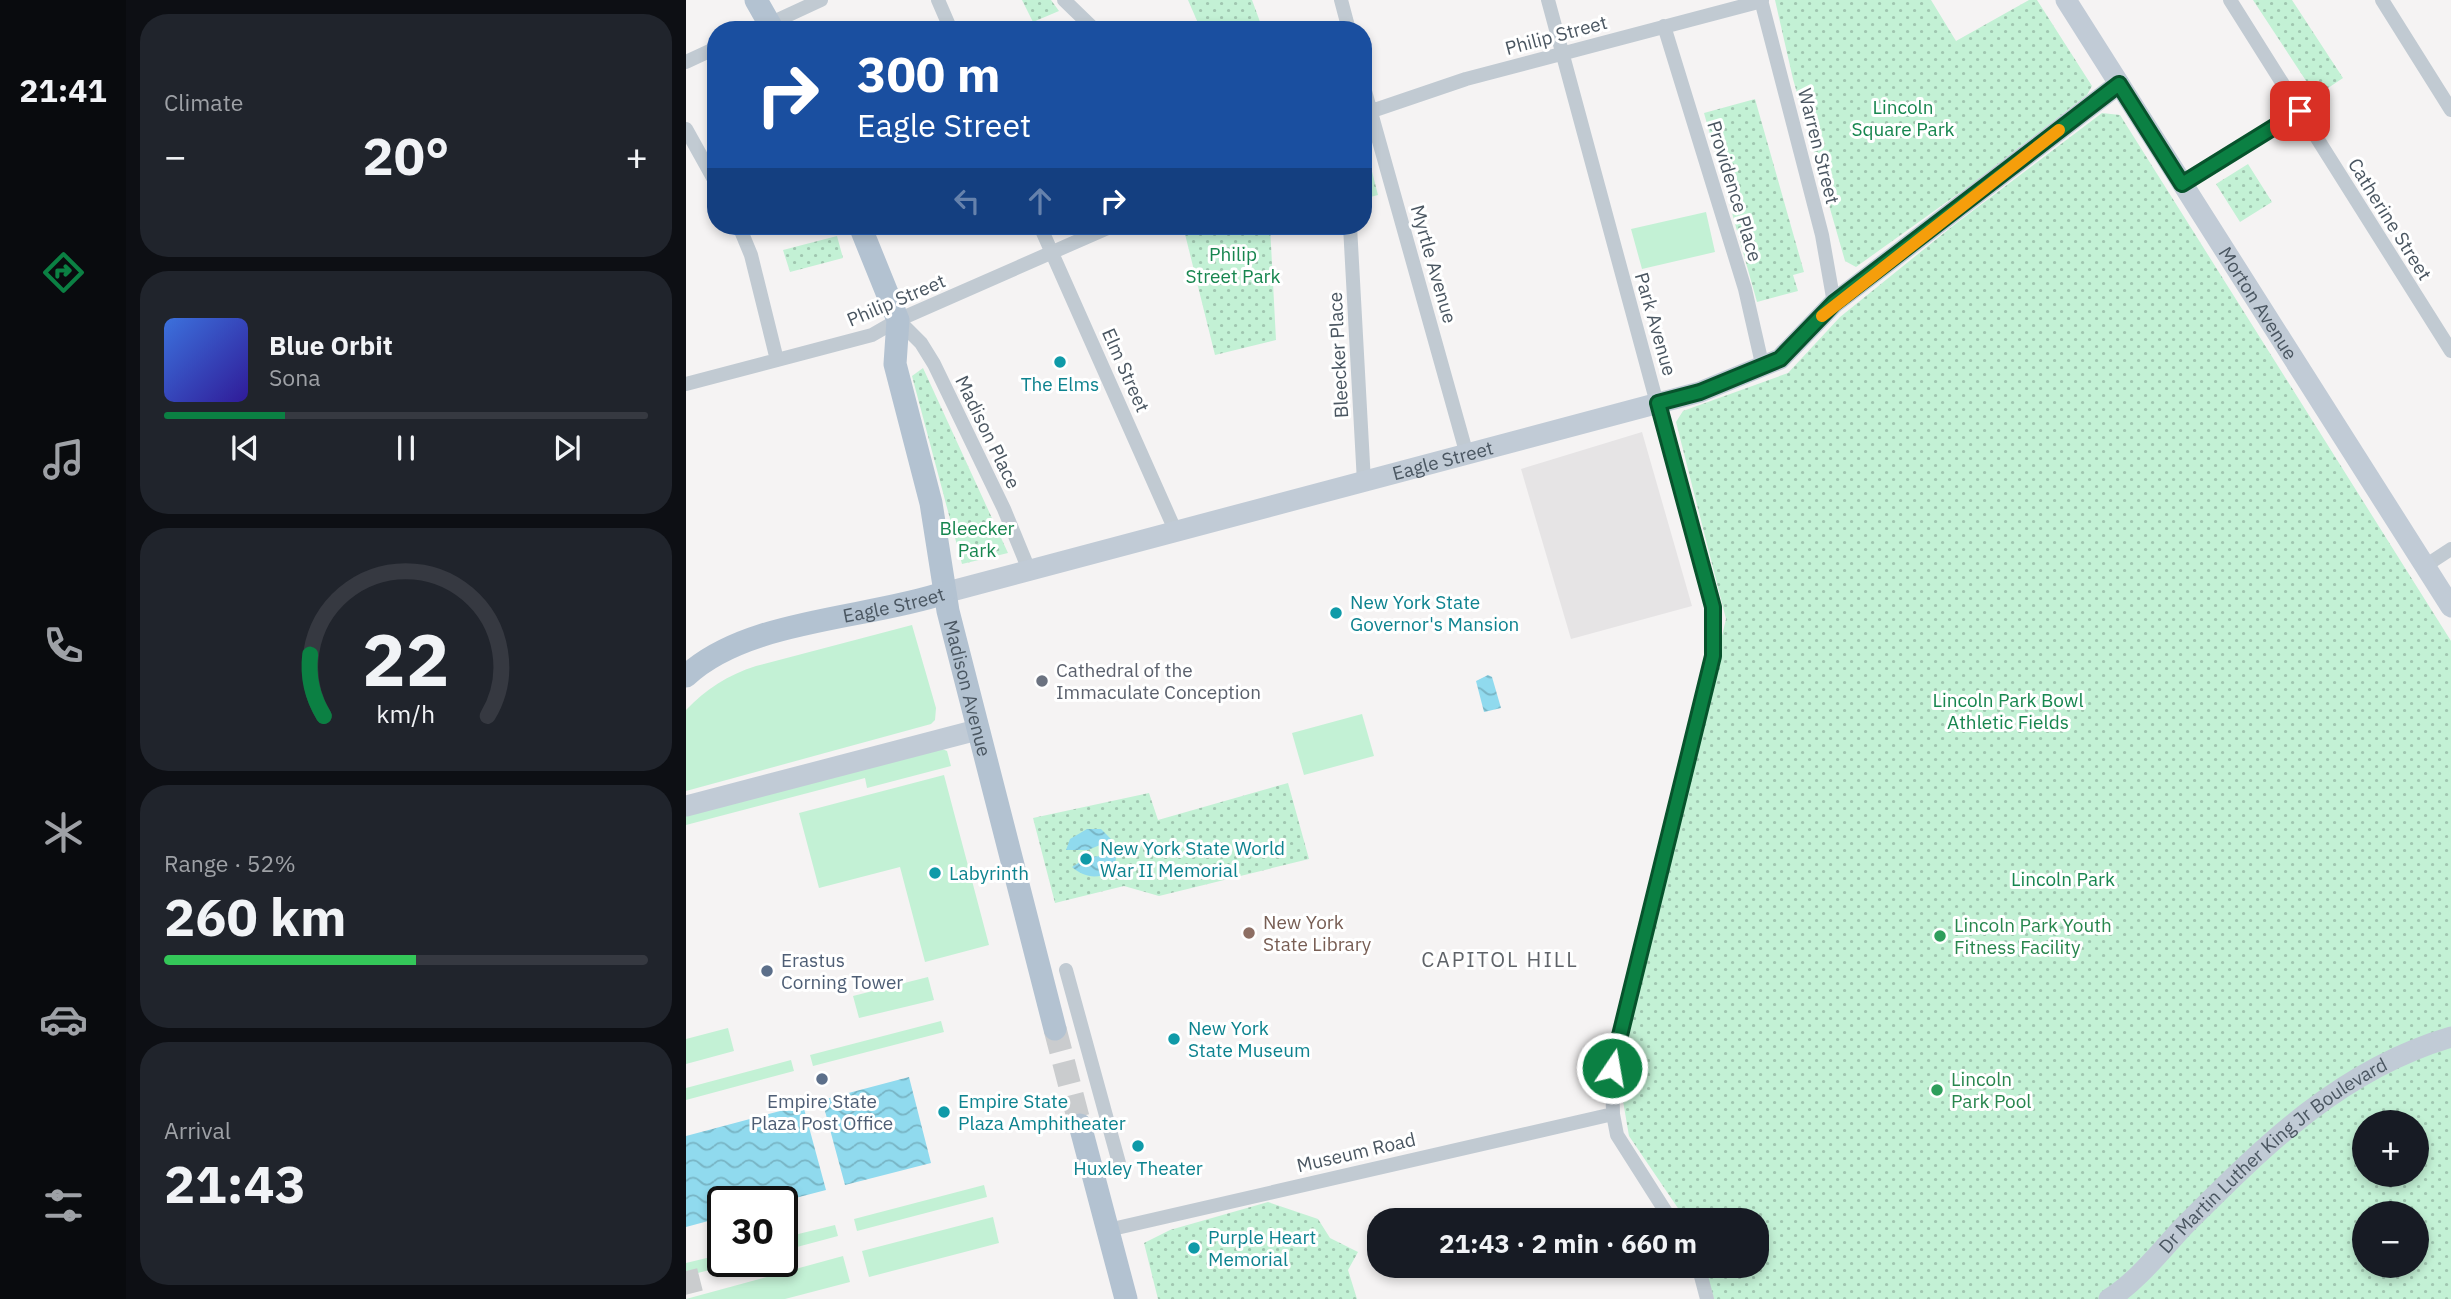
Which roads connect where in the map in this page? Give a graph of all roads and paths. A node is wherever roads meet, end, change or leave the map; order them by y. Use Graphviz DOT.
graph roads {
  1 [pos="756,0"];
  2 [pos="821,0"];
  3 [pos="938,0"];
  4 [pos="1064,0"];
  5 [pos="1341,0"];
  6 [pos="1548,0"];
  7 [pos="2066,0"];
  8 [pos="2230,0"];
  9 [pos="2382,0"];
  10 [pos="1761,1"];
  11 [pos="764,21"];
  12 [pos="780,21"];
  13 [pos="947,21"];
  14 [pos="1085,21"];
  15 [pos="1347,21"];
  16 [pos="1664,26"];
  17 [pos="707,52"];
  18 [pos="1561,54"];
  19 [pos="686,62"];
  20 [pos="2119,84"];
  21 [pos="1372,110"];
  22 [pos="2451,110"];
  23 [pos="2300,111"];
  24 [pos="686,129"];
  25 [pos="1372,129"];
  26 [pos="707,167"];
  27 [pos="2182,184"];
  28 [pos="742,235"];
  29 [pos="864,235"];
  30 [pos="1044,235"];
  31 [pos="1092,235"];
  32 [pos="1350,235"];
  33 [pos="1053,253"];
  34 [pos="1834,303"];
  35 [pos="898,320"];
  36 [pos="2451,351"];
  37 [pos="777,360"];
  38 [pos="1763,368"];
  39 [pos="686,384"];
  40 [pos="1658,403"];
  41 [pos="1467,455"];
  42 [pos="1364,482"];
  43 [pos="1175,530"];
  44 [pos="2451,550"];
  45 [pos="2425,566"];
  46 [pos="1029,570"];
  47 [pos="944,593"];
  48 [pos="2451,607"];
  49 [pos="686,676"];
  50 [pos="977,730"];
  51 [pos="686,806"];
  52 [pos="1066,970"];
  53 [pos="1055,1029"];
  54 [pos="2451,1037"];
  55 [pos="1613,1114"];
  56 [pos="1080,1125"];
  57 [pos="1119,1163"];
  58 [pos="1663,1208"];
  59 [pos="1108,1230"];
  60 [pos="1701,1278"];
  61 [pos="1126,1299"];
  62 [pos="1707,1299"];
  63 [pos="2109,1299"];
  1 -- 11 [label="main road"];
  2 -- 12 [label="street"];
  3 -- 13 [label="street"];
  4 -- 14 [label="street"];
  5 -- 15 [label="street"];
  6 -- 18 [label="street, Park Avenue"];
  7 -- 20 [label="street, Morton Avenue"];
  8 -- 23 [label="street, Catherine Street"];
  9 -- 22 [label="street"];
  10 -- 16 [label="street, Philip Street"];
  10 -- 34 [label="street, Warren Street"];
  16 -- 18 [label="street, Philip Street"];
  16 -- 38 [label="street, Providence Place"];
  17 -- 19 [label="street"];
  18 -- 21 [label="street, Philip Street"];
  18 -- 40 [label="street, Park Avenue"];
  20 -- 27 [label="street, Morton Avenue"];
  20 -- 34 [label="street, Eagle Street"];
  23 -- 27 [label="street"];
  23 -- 36 [label="street, Catherine Street"];
  24 -- 26 [label="street"];
  25 -- 41 [label="street, Myrtle Avenue"];
  27 -- 45 [label="street, Morton Avenue"];
  28 -- 37 [label="street"];
  29 -- 35 [label="main road, Madison Avenue"];
  30 -- 33 [label="street, Elm Street"];
  31 -- 33 [label="street, Philip Street"];
  32 -- 42 [label="street, Bleecker Place"];
  33 -- 35 [label="street, Philip Street"];
  33 -- 43 [label="street, Elm Street"];
  34 -- 38 [label="street, Eagle Street"];
  35 -- 37 [label="street, Philip Street"];
  35 -- 46 [label="street, Madison Place"];
  35 -- 47 [label="main road, Madison Avenue"];
  37 -- 39 [label="street, Philip Street"];
  38 -- 40 [label="street, Eagle Street"];
  40 -- 41 [label="street, Eagle Street"];
  40 -- 55 [label="street, Park Avenue"];
  41 -- 42 [label="street, Eagle Street"];
  42 -- 43 [label="street, Eagle Street"];
  43 -- 46 [label="street, Eagle Street"];
  44 -- 45 [label="street"];
  45 -- 48 [label="street, Morton Avenue"];
  46 -- 47 [label="street, Eagle Street"];
  47 -- 49 [label="main road, Eagle Street"];
  47 -- 50 [label="main road, Madison Avenue"];
  50 -- 51 [label="street"];
  50 -- 53 [label="main road, Madison Avenue"];
  52 -- 57 [label="street"];
  54 -- 63 [label="street, Dr Martin Luther King Jr Boulevard"];
  55 -- 58 [label="street, Park Avenue"];
  55 -- 59 [label="street, Museum Road"];
  56 -- 59 [label="main road"];
  59 -- 61 [label="main road"];
  60 -- 62 [label="street"];
}
